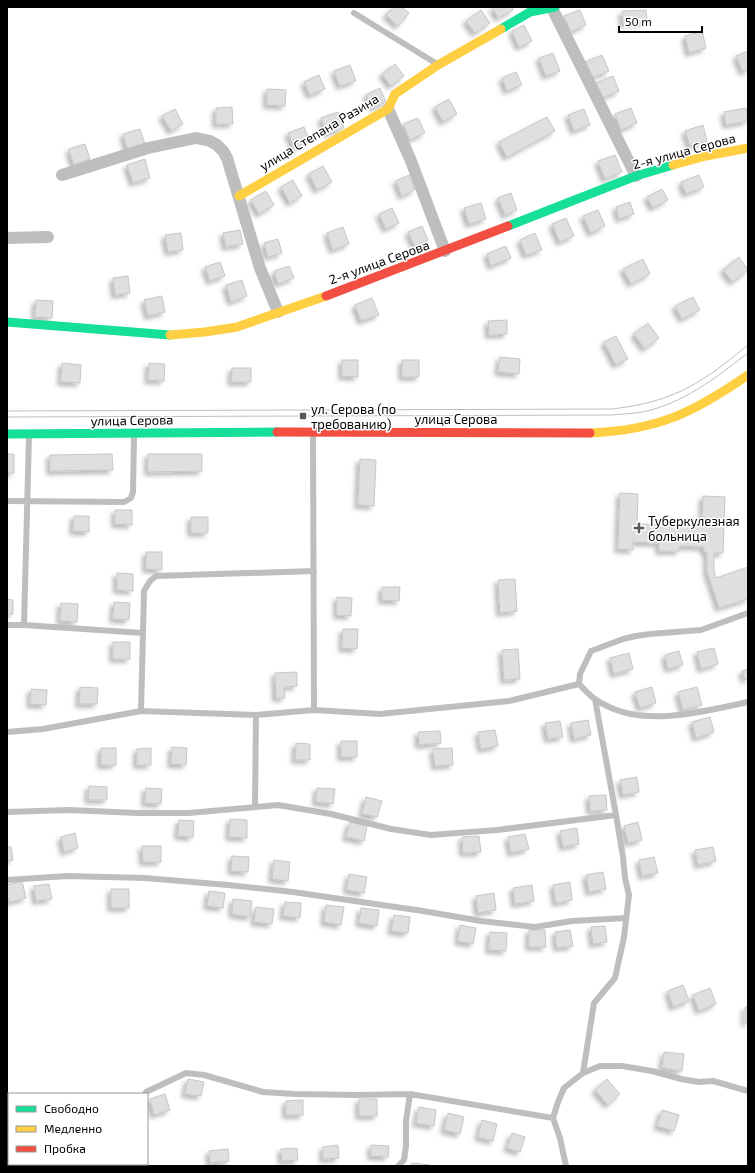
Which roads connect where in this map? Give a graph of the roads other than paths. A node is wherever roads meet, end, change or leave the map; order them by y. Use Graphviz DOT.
graph roads {
  1 [pos="554,8"];
  2 [pos="528,10"];
  3 [pos="354,13"];
  4 [pos="438,65"];
  5 [pos="388,108"];
  6 [pos="748,148"];
  7 [pos="62,176"];
  8 [pos="636,176"];
  9 [pos="239,196"];
  10 [pos="48,237"];
  11 [pos="7,238"];
  12 [pos="445,251"];
  13 [pos="278,312"];
  14 [pos="7,322"];
  15 [pos="748,375"];
  16 [pos="134,432"];
  17 [pos="313,432"];
  18 [pos="7,434"];
  19 [pos="29,434"];
  20 [pos="7,501"];
  21 [pos="28,501"];
  22 [pos="314,571"];
  23 [pos="748,613"];
  24 [pos="7,625"];
  25 [pos="24,625"];
  26 [pos="143,633"];
  27 [pos="579,684"];
  28 [pos="595,699"];
  29 [pos="748,702"];
  30 [pos="314,710"];
  31 [pos="142,711"];
  32 [pos="256,715"];
  33 [pos="7,732"];
  34 [pos="255,807"];
  35 [pos="7,812"];
  36 [pos="616,815"];
  37 [pos="7,880"];
  38 [pos="626,918"];
  39 [pos="583,1073"];
  40 [pos="748,1091"];
  41 [pos="146,1093"];
  42 [pos="410,1094"];
  43 [pos="553,1118"];
  44 [pos="398,1166"];
  45 [pos="566,1166"];
  1 -- 2 [label="street, улица Степана Разина"];
  1 -- 8 [label="street"];
  2 -- 4 [label="street, улица Степана Разина"];
  3 -- 4 [label="lane"];
  4 -- 5 [label="street, улица Степана Разина"];
  5 -- 9 [label="street, улица Степана Разина"];
  5 -- 12 [label="street"];
  6 -- 8 [label="street, 2-я улица Серова"];
  7 -- 9 [label="street"];
  8 -- 12 [label="street, 2-я улица Серова"];
  9 -- 13 [label="street"];
  10 -- 11 [label="street"];
  12 -- 13 [label="street, 2-я улица Серова"];
  13 -- 14 [label="street, 2-я улица Серова"];
  15 -- 17 [label="street, улица Серова"];
  16 -- 17 [label="street, улица Серова"];
  16 -- 19 [label="street, улица Серова"];
  16 -- 21 [label="lane"];
  17 -- 22 [label="lane"];
  18 -- 19 [label="street, улица Серова"];
  19 -- 21 [label="lane"];
  20 -- 21 [label="lane"];
  21 -- 25 [label="lane"];
  22 -- 26 [label="lane"];
  22 -- 30 [label="lane"];
  23 -- 27 [label="lane"];
  24 -- 25 [label="lane"];
  25 -- 26 [label="lane"];
  26 -- 31 [label="lane"];
  27 -- 28 [label="lane"];
  27 -- 30 [label="lane"];
  28 -- 29 [label="lane"];
  28 -- 36 [label="lane"];
  30 -- 32 [label="lane"];
  31 -- 32 [label="lane"];
  31 -- 33 [label="lane"];
  32 -- 34 [label="lane"];
  34 -- 35 [label="lane"];
  34 -- 36 [label="lane"];
  36 -- 38 [label="lane"];
  37 -- 38 [label="lane"];
  38 -- 39 [label="lane"];
  39 -- 40 [label="lane"];
  39 -- 43 [label="lane"];
  41 -- 42 [label="lane"];
  42 -- 43 [label="lane"];
  42 -- 44 [label="lane"];
  43 -- 45 [label="lane"];
}
